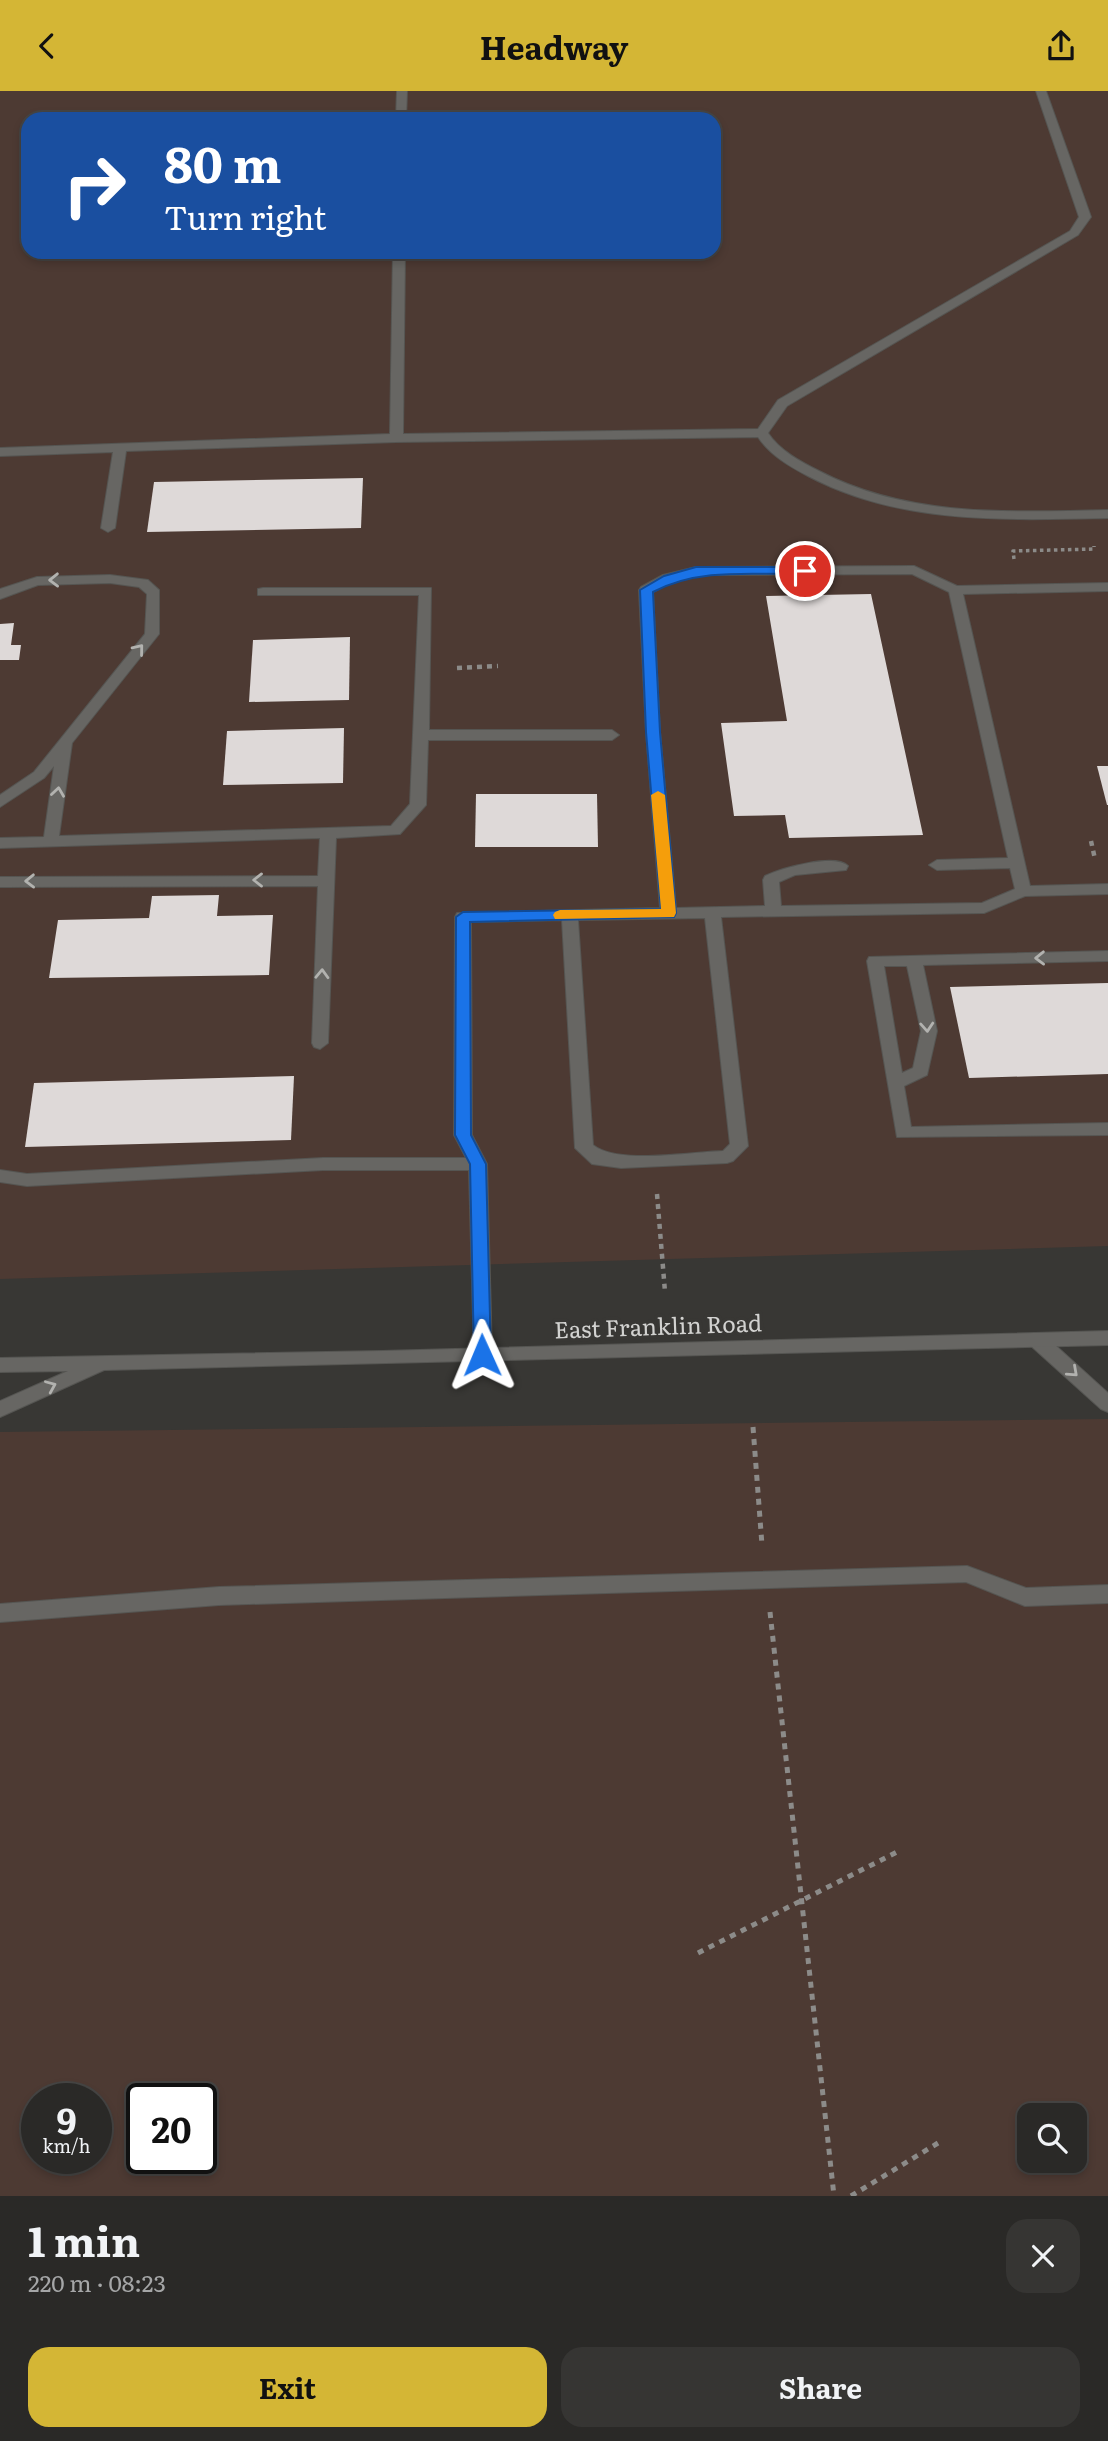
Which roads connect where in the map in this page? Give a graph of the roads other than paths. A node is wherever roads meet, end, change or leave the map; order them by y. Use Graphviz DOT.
graph roads {
  1 [pos="402,91"];
  2 [pos="1041,91"];
  3 [pos="401,112"];
  4 [pos="399,259"];
  5 [pos="762,433"];
  6 [pos="396,438"];
  7 [pos="120,448"];
  8 [pos="0,452"];
  9 [pos="1108,514"];
  10 [pos="108,528"];
  11 [pos="1108,587"];
  12 [pos="955,590"];
  13 [pos="263,592"];
  14 [pos="0,595"];
  15 [pos="612,734"];
  16 [pos="421,735"];
  17 [pos="65,742"];
  18 [pos="0,802"];
  19 [pos="328,833"];
  20 [pos="51,841"];
  21 [pos="0,843"];
  22 [pos="1017,863"];
  23 [pos="937,865"];
  24 [pos="840,866"];
  25 [pos="326,881"];
  26 [pos="0,882"];
  27 [pos="1108,889"];
  28 [pos="1023,891"];
  29 [pos="773,911"];
  30 [pos="668,913"];
  31 [pos="712,913"];
  32 [pos="570,915"];
  33 [pos="1108,956"];
  34 [pos="914,960"];
  35 [pos="320,1042"];
  36 [pos="895,1083"];
  37 [pos="1108,1129"];
  38 [pos="478,1164"];
  39 [pos="0,1176"];
  40 [pos="1108,1338"];
  41 [pos="1037,1340"];
  42 [pos="482,1355"];
  43 [pos="103,1364"];
  44 [pos="0,1365"];
  45 [pos="1108,1404"];
  46 [pos="0,1409"];
  47 [pos="1108,1594"];
  48 [pos="0,1613"];
  1 -- 3 [label="main road"];
  2 -- 5 [label="main road"];
  4 -- 6 [label="main road"];
  5 -- 6 [label="main road"];
  5 -- 9 [label="main road"];
  6 -- 7 [label="main road"];
  7 -- 8 [label="main road"];
  7 -- 10 [label="main road"];
  11 -- 12 [label="main road"];
  12 -- 22 [label="main road"];
  12 -- 30 [label="main road"];
  13 -- 16 [label="main road"];
  17 -- 14 [label="main road, one-way"];
  15 -- 16 [label="main road"];
  16 -- 19 [label="main road"];
  17 -- 18 [label="main road"];
  20 -- 17 [label="main road, one-way"];
  19 -- 20 [label="main road"];
  19 -- 25 [label="main road"];
  20 -- 21 [label="main road"];
  22 -- 23 [label="main road"];
  22 -- 28 [label="main road"];
  24 -- 29 [label="main road"];
  25 -- 26 [label="main road, one-way"];
  35 -- 25 [label="main road, one-way"];
  27 -- 28 [label="main road"];
  28 -- 29 [label="main road"];
  29 -- 31 [label="main road"];
  30 -- 31 [label="main road"];
  30 -- 32 [label="main road"];
  31 -- 32 [label="main road"];
  32 -- 38 [label="main road"];
  33 -- 34 [label="main road, one-way"];
  34 -- 36 [label="main road, one-way"];
  34 -- 36 [label="main road"];
  36 -- 37 [label="main road"];
  38 -- 39 [label="main road"];
  38 -- 42 [label="main road"];
  40 -- 41 [label="main road, East Franklin Road"];
  41 -- 42 [label="main road, East Franklin Road"];
  41 -- 45 [label="main road, one-way"];
  42 -- 43 [label="main road, East Franklin Road"];
  43 -- 44 [label="main road, East Franklin Road"];
  46 -- 43 [label="main road, one-way"];
  47 -- 48 [label="main road"];
}
